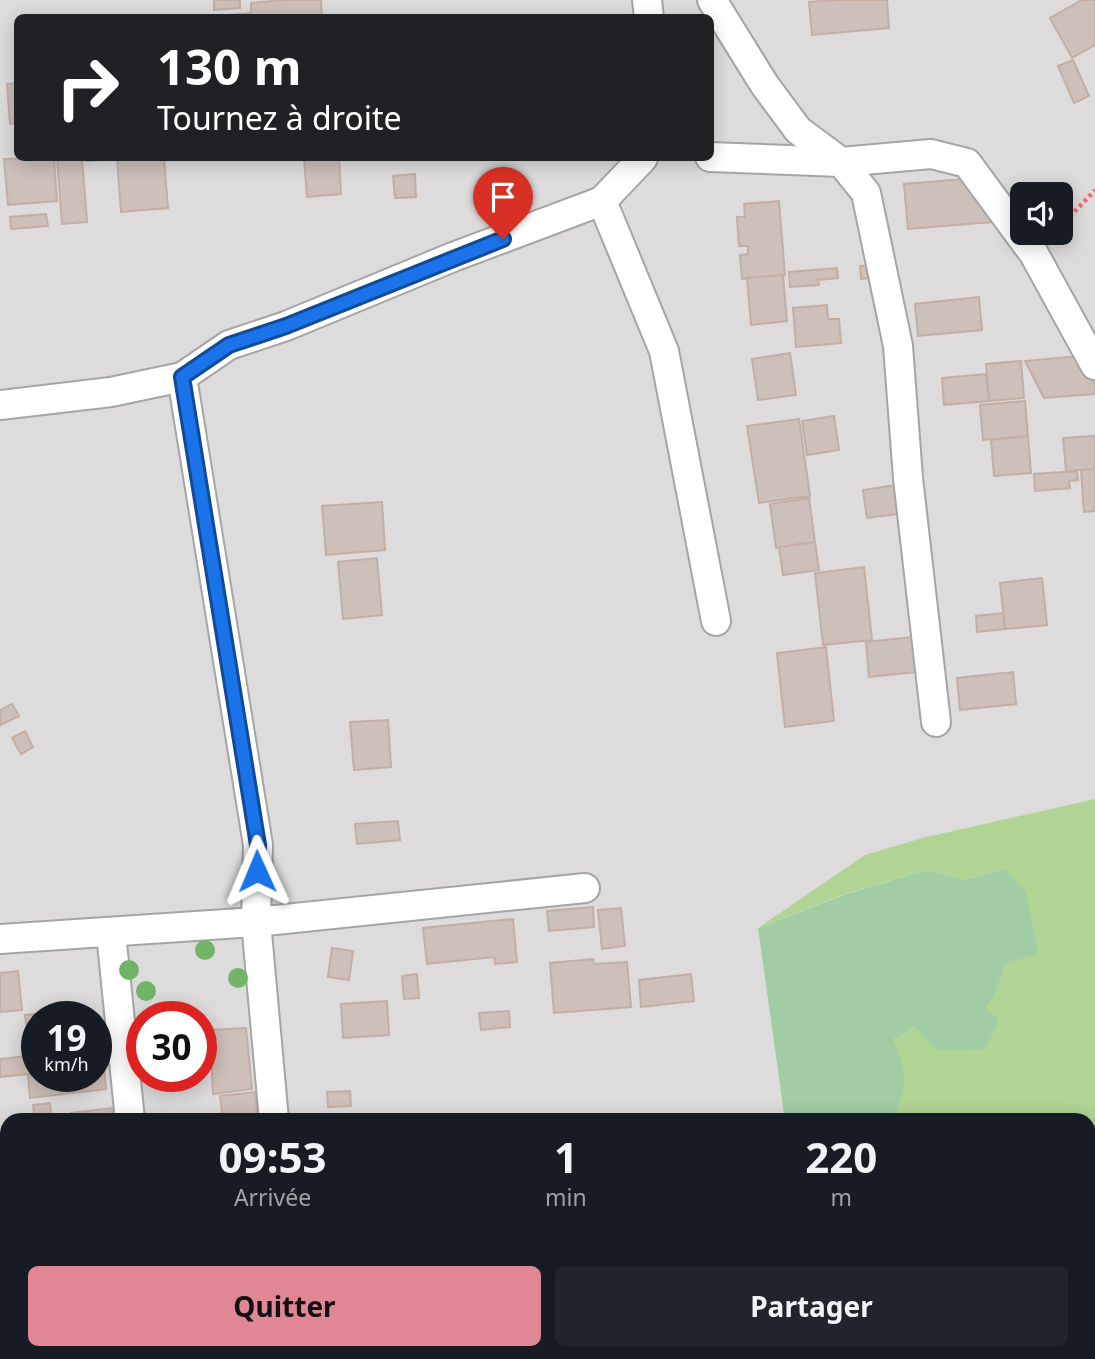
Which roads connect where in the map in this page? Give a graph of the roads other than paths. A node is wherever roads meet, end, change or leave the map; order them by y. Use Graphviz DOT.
graph roads {
  1 [pos="712,0"];
  2 [pos="714,157"];
  3 [pos="640,161"];
  4 [pos="841,162"];
  5 [pos="602,201"];
  6 [pos="1095,365"];
  7 [pos="182,377"];
  8 [pos="0,405"];
  9 [pos="716,621"];
  10 [pos="936,722"];
  11 [pos="585,888"];
  12 [pos="256,922"];
  13 [pos="111,933"];
  14 [pos="0,939"];
  15 [pos="129,1113"];
  16 [pos="273,1113"];
  1 -- 4 [label="street"];
  2 -- 4 [label="street"];
  3 -- 5 [label="street"];
  4 -- 6 [label="street"];
  4 -- 10 [label="street"];
  5 -- 7 [label="street"];
  5 -- 9 [label="street"];
  7 -- 8 [label="street"];
  7 -- 12 [label="street"];
  11 -- 12 [label="street"];
  12 -- 13 [label="street"];
  12 -- 16 [label="street"];
  13 -- 14 [label="street"];
  13 -- 15 [label="street"];
}
